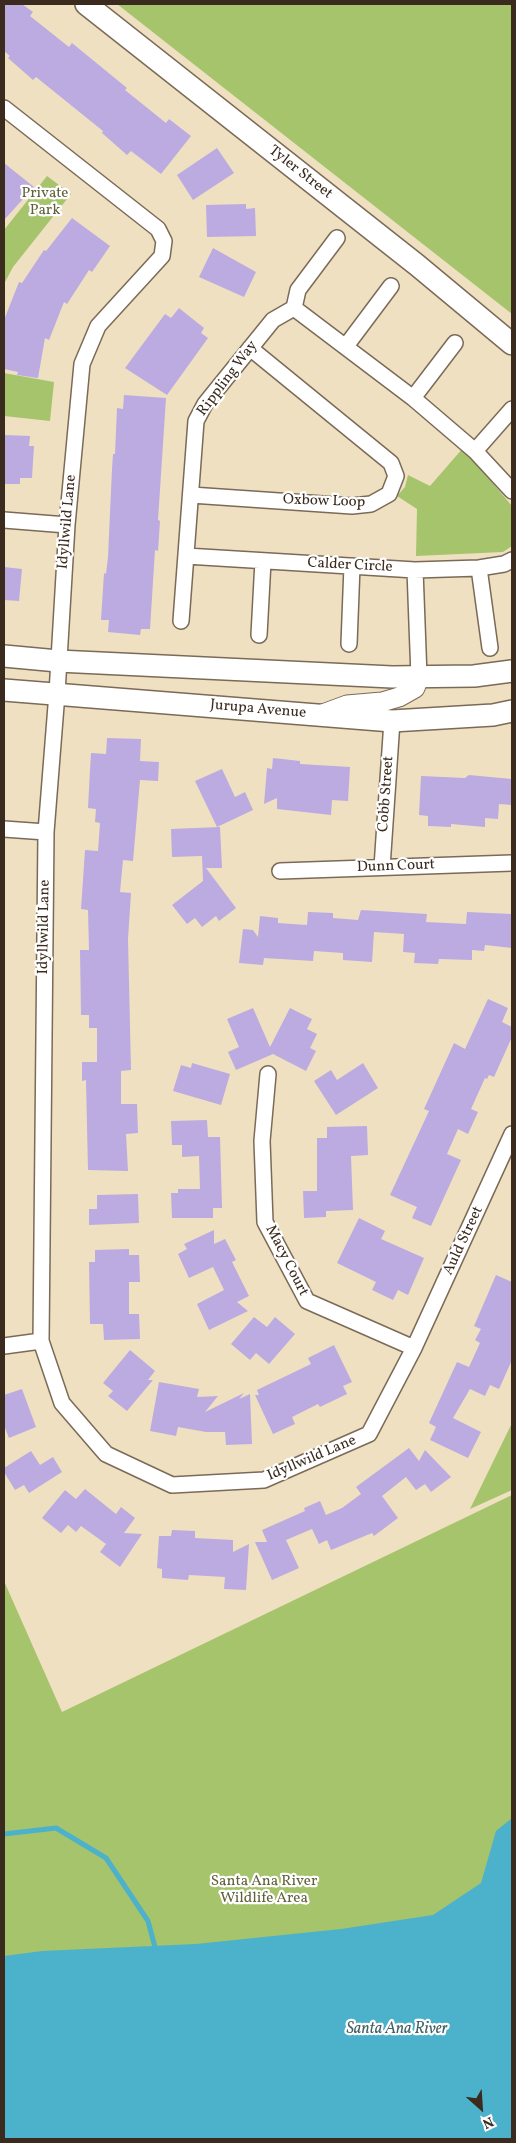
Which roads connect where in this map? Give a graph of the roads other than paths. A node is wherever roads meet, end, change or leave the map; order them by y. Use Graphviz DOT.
graph roads {
  1 [pos="86,4"];
  2 [pos="4,108"];
  3 [pos="337,238"];
  4 [pos="391,286"];
  5 [pos="294,308"];
  6 [pos="455,344"];
  7 [pos="512,344"];
  8 [pos="346,346"];
  9 [pos="250,348"];
  10 [pos="413,398"];
  11 [pos="512,409"];
  12 [pos="475,451"];
  13 [pos="512,491"];
  14 [pos="191,495"];
  15 [pos="4,520"];
  16 [pos="67,525"];
  17 [pos="186,556"];
  18 [pos="512,560"];
  19 [pos="263,561"];
  20 [pos="352,566"];
  21 [pos="480,568"];
  22 [pos="416,570"];
  23 [pos="181,621"];
  24 [pos="259,635"];
  25 [pos="349,644"];
  26 [pos="490,648"];
  27 [pos="4,656"];
  28 [pos="58,661"];
  29 [pos="512,670"];
  30 [pos="419,677"];
  31 [pos="4,690"];
  32 [pos="57,693"];
  33 [pos="512,710"];
  34 [pos="319,715"];
  35 [pos="392,721"];
  36 [pos="4,829"];
  37 [pos="46,832"];
  38 [pos="512,863"];
  39 [pos="382,868"];
  40 [pos="280,871"];
  41 [pos="268,1074"];
  42 [pos="512,1134"];
  43 [pos="41,1342"];
  44 [pos="4,1346"];
  45 [pos="414,1348"];
  1 -- 7 [label="main road, Tyler Street"];
  2 -- 16 [label="street, Idyllwild Lane"];
  3 -- 5 [label="street"];
  4 -- 8 [label="street"];
  5 -- 8 [label="street"];
  5 -- 9 [label="street, Rippling Way"];
  6 -- 10 [label="street"];
  8 -- 10 [label="street"];
  9 -- 14 [label="street, Rippling Way"];
  9 -- 14 [label="street, Oxbow Loop"];
  10 -- 12 [label="street"];
  11 -- 12 [label="street"];
  12 -- 13 [label="street"];
  14 -- 17 [label="street, Rippling Way"];
  15 -- 16 [label="street"];
  16 -- 28 [label="street, Idyllwild Lane"];
  17 -- 19 [label="street, Calder Circle"];
  17 -- 23 [label="street, Rippling Way"];
  18 -- 21 [label="street, Calder Circle"];
  19 -- 20 [label="street, Calder Circle"];
  19 -- 24 [label="street"];
  20 -- 22 [label="street, Calder Circle"];
  20 -- 25 [label="street"];
  21 -- 22 [label="street, Calder Circle"];
  21 -- 26 [label="street"];
  22 -- 30 [label="street"];
  27 -- 28 [label="main road"];
  28 -- 30 [label="main road"];
  28 -- 32 [label="street, Idyllwild Lane"];
  29 -- 30 [label="main road"];
  30 -- 34 [label="street"];
  31 -- 32 [label="main road, Jurupa Avenue"];
  32 -- 34 [label="main road, Jurupa Avenue"];
  32 -- 37 [label="street, Idyllwild Lane"];
  33 -- 35 [label="main road, Jurupa Avenue"];
  34 -- 35 [label="main road, Jurupa Avenue"];
  35 -- 39 [label="street, Cobb Street"];
  36 -- 37 [label="street"];
  37 -- 43 [label="street, Idyllwild Lane"];
  38 -- 39 [label="street, Dunn Court"];
  39 -- 40 [label="street, Dunn Court"];
  41 -- 45 [label="street, Macy Court"];
  42 -- 45 [label="street, Auld Street"];
  43 -- 44 [label="street"];
  43 -- 45 [label="street, Idyllwild Lane"];
}
